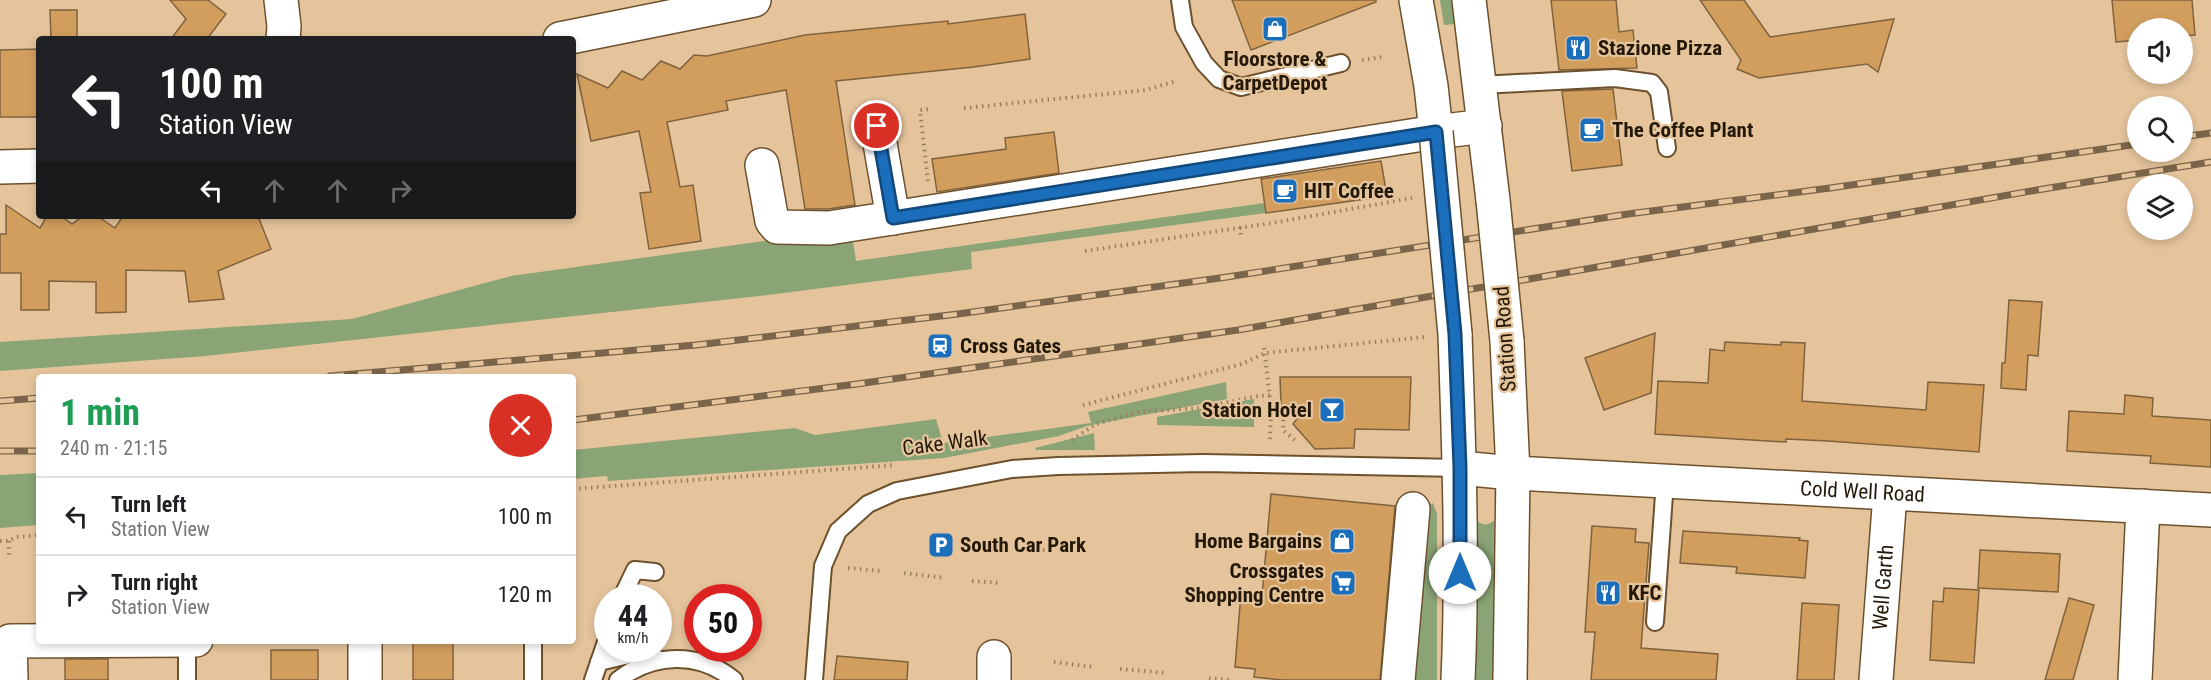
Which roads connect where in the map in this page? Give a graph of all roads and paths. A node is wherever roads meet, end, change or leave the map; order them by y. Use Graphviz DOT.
graph roads {
  1 [pos="281,0"];
  2 [pos="754,0"];
  3 [pos="1180,0"];
  4 [pos="1416,0"];
  5 [pos="1469,0"];
  6 [pos="283,36"];
  7 [pos="575,36"];
  8 [pos="1341,63"];
  9 [pos="1176,81"];
  10 [pos="1480,85"];
  11 [pos="964,108"];
  12 [pos="932,109"];
  13 [pos="877,126"];
  14 [pos="1485,126"];
  15 [pos="1436,132"];
  16 [pos="1667,148"];
  17 [pos="762,165"];
  18 [pos="36,166"];
  19 [pos="0,167"];
  20 [pos="1442,193"];
  21 [pos="932,212"];
  22 [pos="893,218"];
  23 [pos="1240,227"];
  24 [pos="1241,236"];
  25 [pos="1085,250"];
  26 [pos="1455,334"];
  27 [pos="1265,350"];
  28 [pos="1270,395"];
  29 [pos="1083,405"];
  30 [pos="1271,407"];
  31 [pos="1284,409"];
  32 [pos="1064,441"];
  33 [pos="900,465"];
  34 [pos="1269,465"];
  35 [pos="1460,468"];
  36 [pos="805,471"];
  37 [pos="1513,473"];
  38 [pos="805,479"];
  39 [pos="1665,481"];
  40 [pos="576,489"];
  41 [pos="1890,494"];
  42 [pos="2143,506"];
  43 [pos="1413,508"];
  44 [pos="2211,510"];
  45 [pos="36,535"];
  46 [pos="9,540"];
  47 [pos="0,541"];
  48 [pos="1001,547"];
  49 [pos="1051,551"];
  50 [pos="9,557"];
  51 [pos="823,566"];
  52 [pos="656,572"];
  53 [pos="880,572"];
  54 [pos="904,573"];
  55 [pos="945,578"];
  56 [pos="972,580"];
  57 [pos="999,583"];
  58 [pos="628,584"];
  59 [pos="1655,622"];
  60 [pos="36,641"];
  61 [pos="187,644"];
  62 [pos="365,644"];
  63 [pos="533,644"];
  64 [pos="672,660"];
  65 [pos="598,662"];
  66 [pos="648,662"];
  67 [pos="1054,662"];
  68 [pos="1093,667"];
  69 [pos="1120,669"];
  70 [pos="1166,673"];
  71 [pos="1209,678"];
  72 [pos="11,680"];
  73 [pos="187,680"];
  74 [pos="365,680"];
  75 [pos="533,680"];
  76 [pos="593,680"];
  77 [pos="618,680"];
  78 [pos="734,680"];
  79 [pos="814,680"];
  80 [pos="1229,680"];
  81 [pos="1398,680"];
  82 [pos="1458,680"];
  83 [pos="1510,680"];
  84 [pos="1876,680"];
  85 [pos="2135,680"];
  1 -- 6 [label="street"];
  2 -- 7 [label="street"];
  3 -- 8 [label="lane"];
  4 -- 15 [label="street"];
  5 -- 10 [label="street, Station Road"];
  9 -- 11 [label="path"];
  10 -- 14 [label="street, Station Road"];
  10 -- 16 [label="lane"];
  12 -- 21 [label="path"];
  13 -- 22 [label="street"];
  14 -- 15 [label="street"];
  14 -- 37 [label="street, Station Road, bridge"];
  15 -- 20 [label="street, bridge"];
  15 -- 21 [label="street"];
  17 -- 22 [label="street"];
  18 -- 19 [label="street"];
  20 -- 23 [label="path"];
  20 -- 26 [label="street, bridge"];
  21 -- 22 [label="street"];
  23 -- 24 [label="path"];
  23 -- 25 [label="path"];
  26 -- 27 [label="path"];
  26 -- 35 [label="street"];
  27 -- 28 [label="path"];
  27 -- 29 [label="path"];
  28 -- 30 [label="path"];
  28 -- 32 [label="path"];
  30 -- 31 [label="path"];
  30 -- 34 [label="path"];
  33 -- 36 [label="path, Cake Walk"];
  34 -- 35 [label="lane"];
  34 -- 51 [label="lane"];
  35 -- 37 [label="street, Cold Well Road"];
  35 -- 82 [label="street"];
  36 -- 38 [label="path"];
  36 -- 40 [label="path, Cake Walk"];
  37 -- 39 [label="street, Cold Well Road"];
  37 -- 83 [label="street, Station Road"];
  39 -- 41 [label="street, Cold Well Road"];
  39 -- 59 [label="lane"];
  41 -- 42 [label="street, Cold Well Road"];
  41 -- 84 [label="street, Well Garth"];
  42 -- 44 [label="street, Cold Well Road"];
  42 -- 85 [label="street"];
  43 -- 81 [label="street"];
  45 -- 46 [label="path"];
  46 -- 47 [label="path"];
  46 -- 50 [label="path"];
  48 -- 49 [label="path"];
  51 -- 53 [label="path"];
  51 -- 79 [label="lane"];
  52 -- 58 [label="lane"];
  54 -- 55 [label="path"];
  56 -- 57 [label="path"];
  60 -- 72 [label="street"];
  61 -- 73 [label="lane"];
  62 -- 74 [label="street"];
  63 -- 75 [label="lane"];
  64 -- 78 [label="lane"];
  65 -- 76 [label="lane"];
  66 -- 77 [label="lane"];
  67 -- 68 [label="path"];
  69 -- 70 [label="path"];
  71 -- 80 [label="path"];
}
